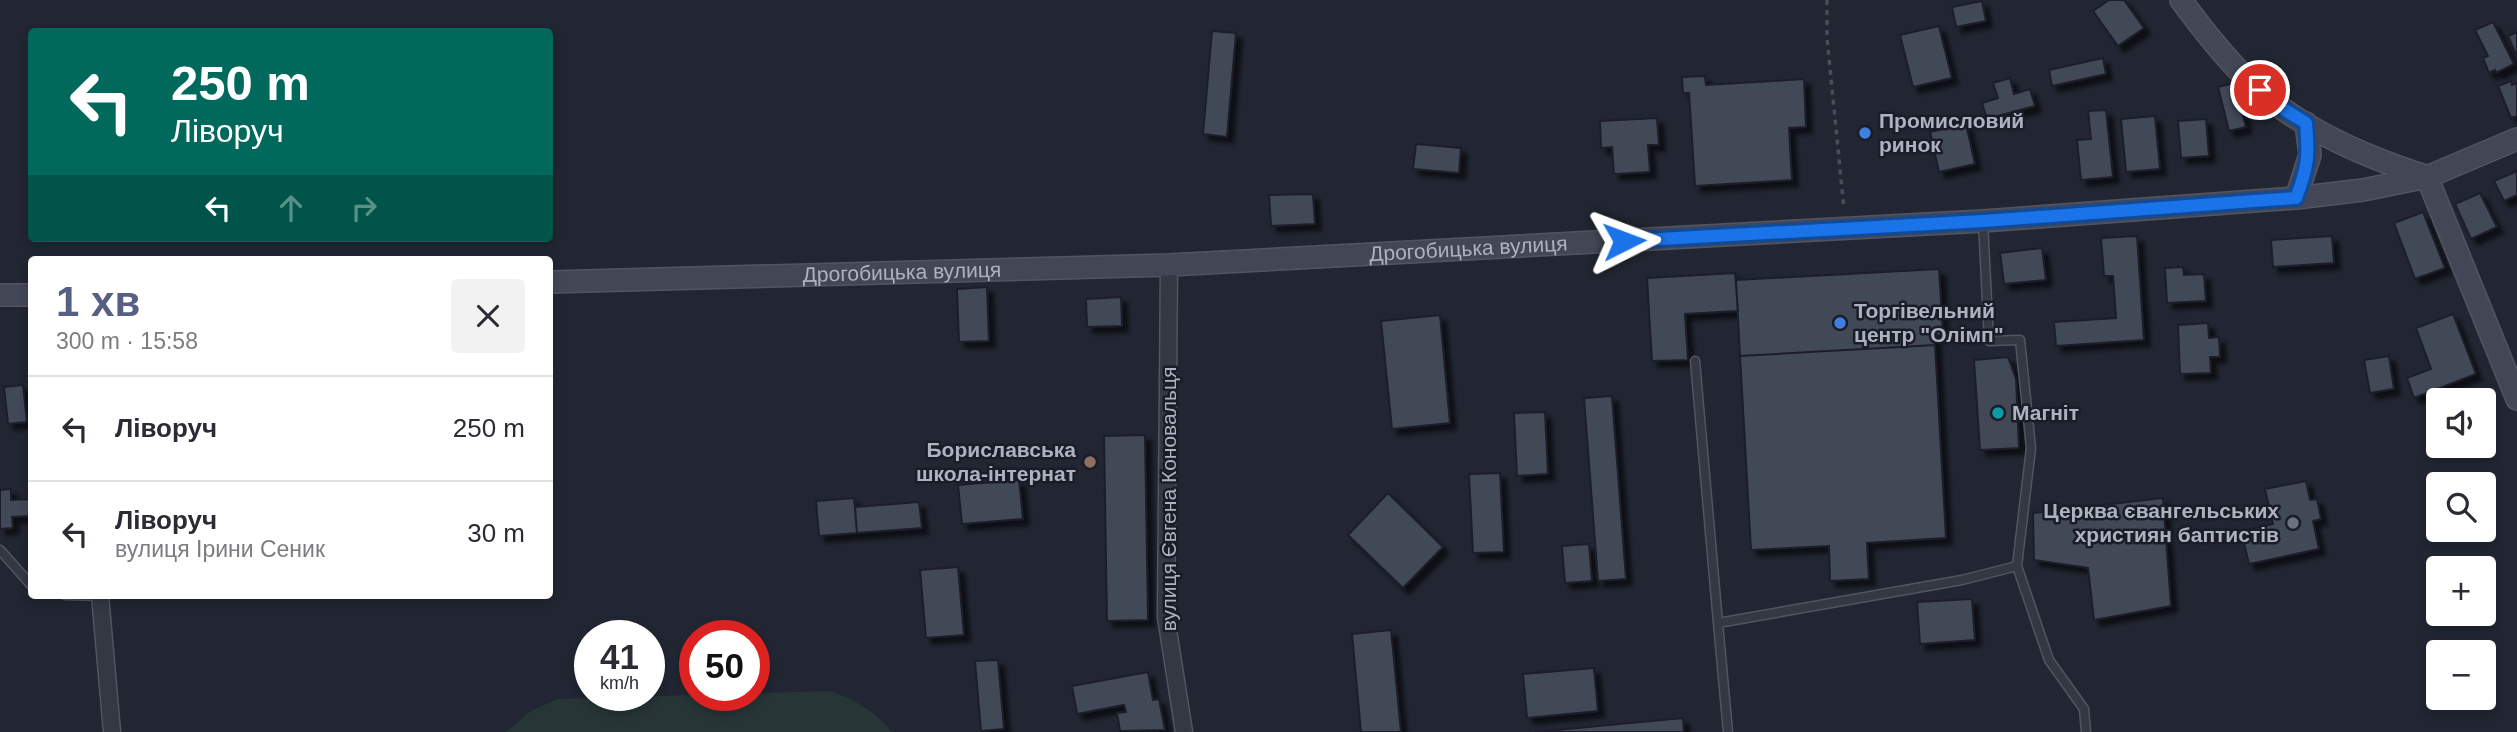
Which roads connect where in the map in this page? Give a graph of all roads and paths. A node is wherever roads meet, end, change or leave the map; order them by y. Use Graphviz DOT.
graph roads {
  1 [pos="1826,0"];
  2 [pos="2181,0"];
  3 [pos="2306,123"];
  4 [pos="2517,139"];
  5 [pos="2427,177"];
  6 [pos="2296,198"];
  7 [pos="1983,221"];
  8 [pos="1846,229"];
  9 [pos="1169,265"];
  10 [pos="553,282"];
  11 [pos="0,295"];
  12 [pos="28,295"];
  13 [pos="1695,361"];
  14 [pos="2517,399"];
  15 [pos="0,550"];
  16 [pos="2017,566"];
  17 [pos="28,582"];
  18 [pos="100,599"];
  19 [pos="1718,623"];
  20 [pos="112,732"];
  21 [pos="1184,732"];
  22 [pos="1728,732"];
  23 [pos="2086,732"];
  1 -- 8 [label="path"];
  2 -- 3 [label="main road"];
  3 -- 5 [label="main road"];
  3 -- 6 [label="main road"];
  4 -- 5 [label="main road, Дрогобицька вулиця"];
  5 -- 6 [label="main road, Дрогобицька вулиця"];
  5 -- 14 [label="main road"];
  6 -- 7 [label="main road, Дрогобицька вулиця"];
  7 -- 8 [label="main road, Дрогобицька вулиця"];
  7 -- 16 [label="lane"];
  8 -- 9 [label="main road, Дрогобицька вулиця"];
  9 -- 10 [label="main road, Дрогобицька вулиця"];
  9 -- 21 [label="street, вулиця Євгена Коновальця"];
  11 -- 12 [label="main road"];
  13 -- 19 [label="lane"];
  15 -- 17 [label="lane"];
  16 -- 19 [label="lane"];
  16 -- 23 [label="lane"];
  18 -- 20 [label="street"];
  19 -- 22 [label="lane"];
}
